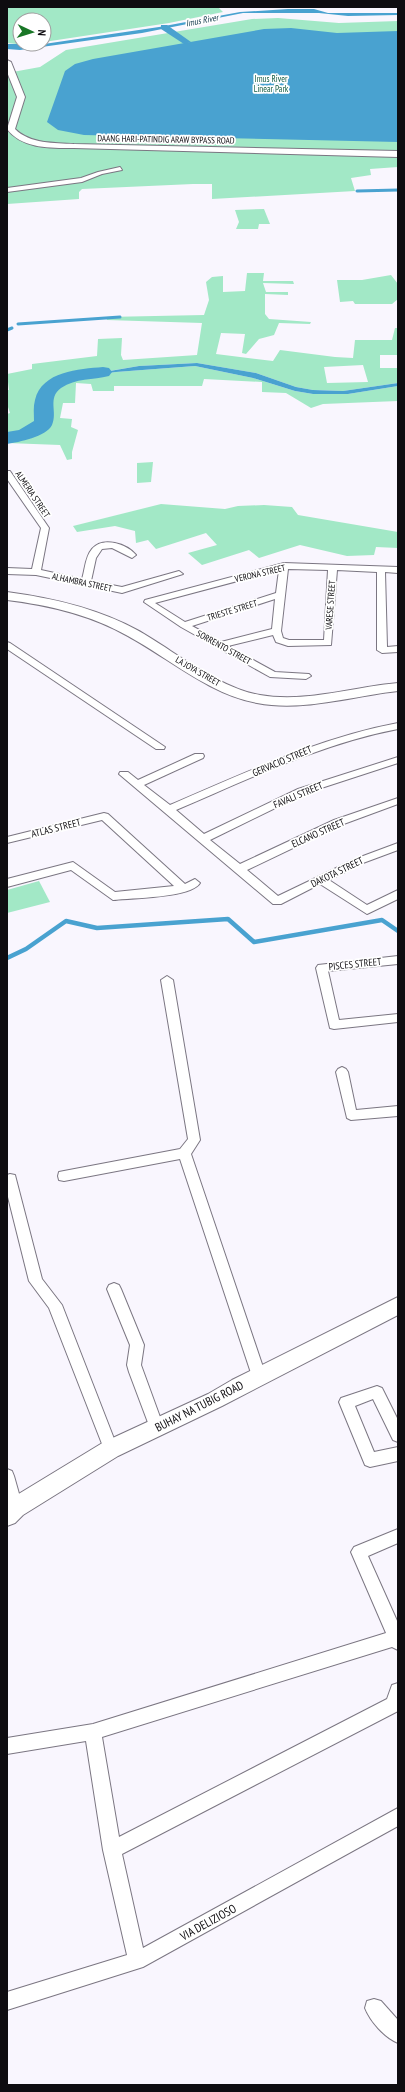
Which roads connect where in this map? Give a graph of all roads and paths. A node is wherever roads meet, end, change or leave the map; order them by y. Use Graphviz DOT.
graph roads {
  1 [pos="7,62"];
  2 [pos="10,75"];
  3 [pos="9,131"];
  4 [pos="398,154"];
  5 [pos="120,169"];
  6 [pos="7,190"];
  7 [pos="7,473"];
  8 [pos="132,555"];
  9 [pos="284,566"];
  10 [pos="333,568"];
  11 [pos="381,569"];
  12 [pos="398,570"];
  13 [pos="7,571"];
  14 [pos="36,572"];
  15 [pos="179,574"];
  16 [pos="86,582"];
  17 [pos="280,595"];
  18 [pos="7,596"];
  19 [pos="148,602"];
  20 [pos="184,625"];
  21 [pos="277,635"];
  22 [pos="7,645"];
  23 [pos="220,645"];
  24 [pos="398,649"];
  25 [pos="306,676"];
  26 [pos="398,687"];
  27 [pos="398,726"];
  28 [pos="160,747"];
  29 [pos="199,756"];
  30 [pos="398,760"];
  31 [pos="124,774"];
  32 [pos="137,784"];
  33 [pos="398,801"];
  34 [pos="170,809"];
  35 [pos="7,840"];
  36 [pos="203,840"];
  37 [pos="398,846"];
  38 [pos="240,869"];
  39 [pos="321,880"];
  40 [pos="7,883"];
  41 [pos="195,884"];
  42 [pos="184,889"];
  43 [pos="398,894"];
  44 [pos="398,960"];
  45 [pos="167,980"];
  46 [pos="398,1018"];
  47 [pos="342,1072"];
  48 [pos="398,1111"];
  49 [pos="184,1153"];
  50 [pos="64,1176"];
  51 [pos="10,1179"];
  52 [pos="114,1288"];
  53 [pos="398,1305"];
  54 [pos="259,1376"];
  55 [pos="157,1428"];
  56 [pos="398,1435"];
  57 [pos="111,1449"];
  58 [pos="398,1454"];
  59 [pos="7,1476"];
  60 [pos="11,1512"];
  61 [pos="398,1536"];
  62 [pos="397,1640"];
  63 [pos="398,1691"];
  64 [pos="93,1732"];
  65 [pos="7,1746"];
  66 [pos="398,1817"];
  67 [pos="112,1850"];
  68 [pos="137,1961"];
  69 [pos="7,2001"];
  70 [pos="374,2008"];
  71 [pos="398,2034"];
  1 -- 2 [label="main road, DAANG HARI-PATINDIG ARAW BYPASS ROAD"];
  2 -- 3 [label="main road, DAANG HARI-PATINDIG ARAW BYPASS ROAD"];
  3 -- 4 [label="main road, DAANG HARI-PATINDIG ARAW BYPASS ROAD"];
  5 -- 6 [label="street"];
  7 -- 14 [label="street, ALMERIA STREET"];
  8 -- 16 [label="street"];
  9 -- 10 [label="street, VERONA STREET"];
  9 -- 17 [label="street"];
  9 -- 19 [label="street, VERONA STREET"];
  10 -- 11 [label="street, VERONA STREET"];
  10 -- 21 [label="street, VARESE STREET"];
  11 -- 12 [label="street, VERONA STREET"];
  11 -- 24 [label="street"];
  13 -- 14 [label="street, ALHAMBRA STREET"];
  14 -- 16 [label="street, ALHAMBRA STREET"];
  15 -- 16 [label="street, ALHAMBRA STREET"];
  17 -- 20 [label="street, TRIESTE STREET"];
  17 -- 21 [label="street"];
  18 -- 26 [label="main road, LA JOYA STREET"];
  19 -- 20 [label="street, SORRENTO STREET"];
  20 -- 23 [label="street, SORRENTO STREET"];
  21 -- 23 [label="street"];
  22 -- 28 [label="street"];
  23 -- 25 [label="street, SORRENTO STREET"];
  27 -- 34 [label="street, GERVACIO STREET"];
  29 -- 32 [label="street"];
  30 -- 36 [label="street, FAVALI STREET"];
  31 -- 32 [label="street"];
  32 -- 34 [label="street"];
  33 -- 38 [label="street, ELCANO STREET"];
  34 -- 36 [label="street"];
  35 -- 42 [label="street, ATLAS STREET"];
  36 -- 38 [label="street"];
  37 -- 39 [label="street, DAKOTA STREET"];
  38 -- 39 [label="street, DAKOTA STREET"];
  39 -- 43 [label="street"];
  40 -- 42 [label="street"];
  41 -- 42 [label="street"];
  44 -- 46 [label="street, PISCES STREET"];
  45 -- 49 [label="street"];
  47 -- 48 [label="street"];
  49 -- 50 [label="street"];
  49 -- 54 [label="street"];
  51 -- 57 [label="street"];
  52 -- 55 [label="street"];
  53 -- 54 [label="main road, BUHAY NA TUBIG ROAD"];
  54 -- 55 [label="main road, BUHAY NA TUBIG ROAD"];
  55 -- 57 [label="main road, BUHAY NA TUBIG ROAD"];
  56 -- 58 [label="street"];
  57 -- 60 [label="main road, BUHAY NA TUBIG ROAD"];
  59 -- 60 [label="street"];
  61 -- 62 [label="street"];
  62 -- 64 [label="street"];
  63 -- 67 [label="street"];
  64 -- 65 [label="street"];
  64 -- 67 [label="street"];
  66 -- 68 [label="street, VIA DELIZIOSO"];
  67 -- 68 [label="street"];
  68 -- 69 [label="street, VIA DELIZIOSO"];
  70 -- 71 [label="street"];
}
